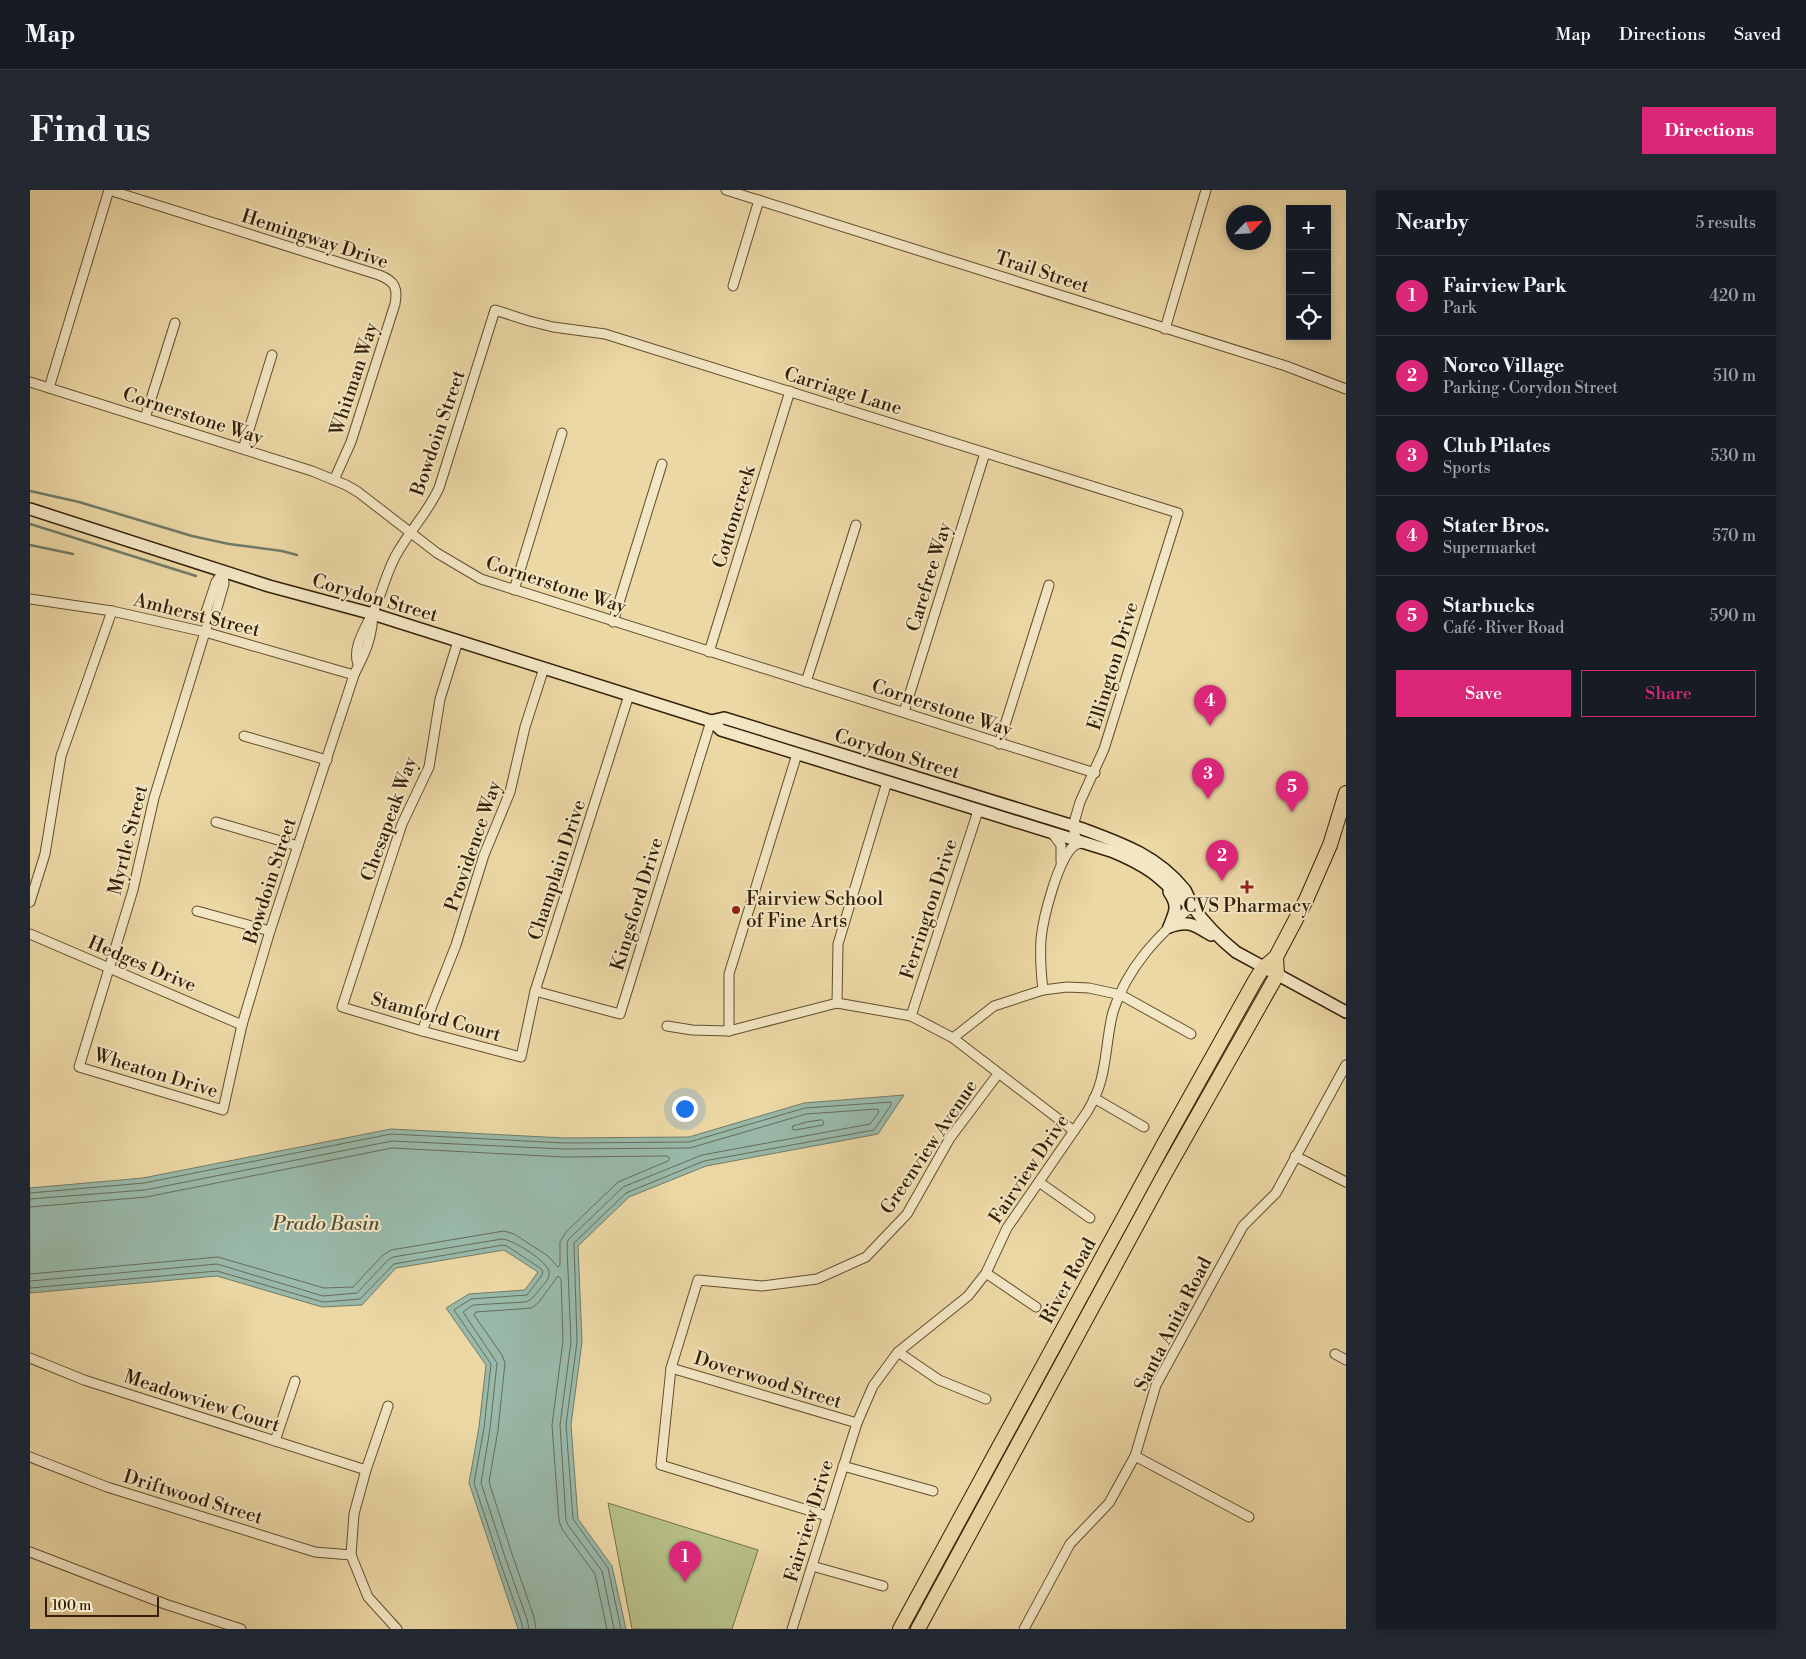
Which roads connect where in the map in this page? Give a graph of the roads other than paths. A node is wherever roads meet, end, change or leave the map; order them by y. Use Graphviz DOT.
graph roads {
  1 [pos="109,190"];
  2 [pos="726,190"];
  3 [pos="1206,190"];
  4 [pos="759,200"];
  5 [pos="394,286"];
  6 [pos="733,286"];
  7 [pos="495,310"];
  8 [pos="174,323"];
  9 [pos="1165,328"];
  10 [pos="272,355"];
  11 [pos="30,382"];
  12 [pos="50,388"];
  13 [pos="1346,389"];
  14 [pos="790,391"];
  15 [pos="144,418"];
  16 [pos="562,433"];
  17 [pos="243,449"];
  18 [pos="985,452"];
  19 [pos="662,464"];
  20 [pos="334,480"];
  21 [pos="30,509"];
  22 [pos="1178,513"];
  23 [pos="856,525"];
  24 [pos="412,533"];
  25 [pos="223,572"];
  26 [pos="1049,586"];
  27 [pos="514,590"];
  28 [pos="30,599"];
  29 [pos="112,611"];
  30 [pos="373,614"];
  31 [pos="613,622"];
  32 [pos="205,632"];
  33 [pos="458,640"];
  34 [pos="709,652"];
  35 [pos="544,668"];
  36 [pos="354,675"];
  37 [pos="806,682"];
  38 [pos="629,695"];
  39 [pos="904,712"];
  40 [pos="711,720"];
  41 [pos="244,736"];
  42 [pos="999,744"];
  43 [pos="797,754"];
  44 [pos="327,760"];
  45 [pos="1094,773"];
  46 [pos="888,782"];
  47 [pos="1346,794"];
  48 [pos="978,811"];
  49 [pos="216,822"];
  50 [pos="1026,824"];
  51 [pos="1073,826"];
  52 [pos="1052,834"];
  53 [pos="1082,842"];
  54 [pos="298,846"];
  55 [pos="1060,865"];
  56 [pos="1154,874"];
  57 [pos="30,902"];
  58 [pos="1192,906"];
  59 [pos="197,911"];
  60 [pos="1169,927"];
  61 [pos="270,931"];
  62 [pos="30,934"];
  63 [pos="1222,941"];
  64 [pos="1276,957"];
  65 [pos="110,968"];
  66 [pos="1263,968"];
  67 [pos="1277,975"];
  68 [pos="1043,990"];
  69 [pos="536,991"];
  70 [pos="1121,995"];
  71 [pos="837,1003"];
  72 [pos="342,1007"];
  73 [pos="1346,1012"];
  74 [pos="912,1016"];
  75 [pos="242,1025"];
  76 [pos="667,1026"];
  77 [pos="422,1031"];
  78 [pos="730,1031"];
  79 [pos="1191,1034"];
  80 [pos="953,1038"];
  81 [pos="521,1057"];
  82 [pos="1346,1065"];
  83 [pos="80,1067"];
  84 [pos="998,1074"];
  85 [pos="1094,1098"];
  86 [pos="223,1110"];
  87 [pos="1144,1127"];
  88 [pos="1074,1131"];
  89 [pos="1295,1156"];
  90 [pos="1040,1182"];
  91 [pos="1346,1182"];
  92 [pos="1090,1218"];
  93 [pos="986,1273"];
  94 [pos="1036,1307"];
  95 [pos="898,1352"];
  96 [pos="1335,1354"];
  97 [pos="30,1358"];
  98 [pos="1346,1360"];
  99 [pos="671,1368"];
  100 [pos="295,1381"];
  101 [pos="986,1399"];
  102 [pos="388,1406"];
  103 [pos="857,1423"];
  104 [pos="275,1442"];
  105 [pos="30,1456"];
  106 [pos="1135,1456"];
  107 [pos="843,1466"];
  108 [pos="366,1470"];
  109 [pos="933,1491"];
  110 [pos="827,1516"];
  111 [pos="1249,1517"];
  112 [pos="30,1552"];
  113 [pos="351,1555"];
  114 [pos="812,1566"];
  115 [pos="883,1586"];
  116 [pos="241,1629"];
  117 [pos="397,1629"];
  118 [pos="792,1629"];
  119 [pos="900,1629"];
  120 [pos="918,1629"];
  121 [pos="1024,1629"];
  1 -- 5 [label="street, Hemingway Drive"];
  1 -- 12 [label="street"];
  2 -- 4 [label="street, Trail Street"];
  3 -- 9 [label="street"];
  4 -- 6 [label="street"];
  4 -- 9 [label="street, Trail Street"];
  5 -- 20 [label="street, Whitman Way"];
  7 -- 14 [label="street, Carriage Lane"];
  7 -- 24 [label="street, Bowdoin Street"];
  8 -- 15 [label="street"];
  9 -- 13 [label="street, Trail Street"];
  10 -- 17 [label="street"];
  11 -- 12 [label="street, Cornerstone Way"];
  12 -- 15 [label="street, Cornerstone Way"];
  14 -- 18 [label="street, Carriage Lane"];
  14 -- 34 [label="street, Cottoncreek"];
  15 -- 17 [label="street, Cornerstone Way"];
  16 -- 27 [label="street"];
  17 -- 20 [label="street, Cornerstone Way"];
  18 -- 22 [label="street, Carriage Lane"];
  18 -- 39 [label="street, Carefree Way"];
  19 -- 31 [label="street"];
  20 -- 24 [label="street, Cornerstone Way"];
  21 -- 25 [label="main road, Corydon Street"];
  22 -- 45 [label="street, Ellington Drive"];
  23 -- 37 [label="street"];
  24 -- 27 [label="street, Cornerstone Way"];
  24 -- 30 [label="street, Bowdoin Street"];
  25 -- 30 [label="main road, Corydon Street"];
  25 -- 32 [label="street, Myrtle Street"];
  26 -- 42 [label="street"];
  27 -- 31 [label="street, Cornerstone Way"];
  28 -- 29 [label="street, Amherst Street"];
  29 -- 32 [label="street, Amherst Street"];
  29 -- 57 [label="street"];
  30 -- 33 [label="main road, Corydon Street"];
  30 -- 36 [label="street, Bowdoin Street"];
  31 -- 34 [label="street, Cornerstone Way"];
  32 -- 36 [label="street, Amherst Street"];
  32 -- 65 [label="street, Myrtle Street"];
  33 -- 35 [label="main road, Corydon Street"];
  33 -- 72 [label="street, Chesapeak Way"];
  34 -- 37 [label="street, Cornerstone Way"];
  35 -- 38 [label="main road, Corydon Street"];
  35 -- 77 [label="street, Providence Way"];
  36 -- 44 [label="street, Bowdoin Street"];
  37 -- 39 [label="street, Cornerstone Way"];
  38 -- 40 [label="main road, Corydon Street"];
  38 -- 69 [label="street, Champlain Drive"];
  39 -- 42 [label="street, Cornerstone Way"];
  40 -- 43 [label="main road, Corydon Street"];
  40 -- 51 [label="main road, Corydon Street"];
  40 -- 69 [label="street, Kingsford Drive"];
  41 -- 44 [label="street"];
  42 -- 45 [label="street, Cornerstone Way"];
  43 -- 46 [label="main road, Corydon Street"];
  43 -- 78 [label="street"];
  44 -- 54 [label="street, Bowdoin Street"];
  45 -- 51 [label="street, Ellington Drive"];
  46 -- 48 [label="main road, Corydon Street"];
  46 -- 71 [label="street"];
  47 -- 64 [label="main road, River Road"];
  48 -- 50 [label="main road, Corydon Street"];
  48 -- 74 [label="street, Ferrington Drive"];
  49 -- 54 [label="street"];
  50 -- 51 [label="street, Corydon Street"];
  50 -- 52 [label="main road, Corydon Street"];
  51 -- 53 [label="street"];
  51 -- 58 [label="main road, Corydon Street"];
  52 -- 53 [label="main road, Corydon Street"];
  52 -- 55 [label="street"];
  53 -- 55 [label="street"];
  53 -- 56 [label="main road, Corydon Street"];
  54 -- 61 [label="street, Bowdoin Street"];
  55 -- 68 [label="street"];
  56 -- 58 [label="main road, Corydon Street"];
  56 -- 60 [label="main road"];
  58 -- 60 [label="street, Fairview Drive"];
  58 -- 63 [label="main road, Corydon Street"];
  59 -- 61 [label="street"];
  60 -- 63 [label="main road"];
  60 -- 70 [label="street, Fairview Drive"];
  61 -- 75 [label="street, Bowdoin Street"];
  62 -- 65 [label="street, Hedges Drive"];
  63 -- 66 [label="main road, Corydon Street"];
  64 -- 66 [label="main road, River Road"];
  64 -- 67 [label="main road"];
  65 -- 75 [label="street, Hedges Drive"];
  65 -- 83 [label="street, Myrtle Street"];
  66 -- 67 [label="main road, Corydon Street"];
  66 -- 119 [label="main road, River Road"];
  67 -- 73 [label="main road, Corydon Street"];
  67 -- 120 [label="main road, River Road"];
  68 -- 70 [label="street"];
  68 -- 80 [label="street"];
  69 -- 81 [label="street, Champlain Drive"];
  70 -- 79 [label="street"];
  70 -- 85 [label="street, Fairview Drive"];
  71 -- 74 [label="street"];
  71 -- 78 [label="street"];
  72 -- 77 [label="street, Stamford Court"];
  74 -- 80 [label="street"];
  75 -- 86 [label="street, Bowdoin Street"];
  76 -- 78 [label="street"];
  77 -- 81 [label="street, Stamford Court"];
  80 -- 84 [label="street"];
  82 -- 89 [label="street, Santa Anita Road"];
  83 -- 86 [label="street, Wheaton Drive"];
  84 -- 88 [label="street"];
  84 -- 99 [label="street, Greenview Avenue"];
  85 -- 87 [label="street"];
  85 -- 88 [label="street, Fairview Drive"];
  88 -- 90 [label="street, Fairview Drive"];
  89 -- 91 [label="street"];
  89 -- 106 [label="street, Santa Anita Road"];
  90 -- 92 [label="street"];
  90 -- 93 [label="street, Fairview Drive"];
  93 -- 94 [label="street"];
  93 -- 95 [label="street, Fairview Drive"];
  95 -- 101 [label="street"];
  95 -- 103 [label="street, Fairview Drive"];
  96 -- 98 [label="street"];
  97 -- 104 [label="street, Meadowview Court"];
  99 -- 103 [label="street, Doverwood Street"];
  99 -- 110 [label="street, Greenview Avenue"];
  100 -- 104 [label="street"];
  102 -- 108 [label="street"];
  103 -- 107 [label="street, Fairview Drive"];
  104 -- 108 [label="street, Meadowview Court"];
  105 -- 113 [label="street, Driftwood Street"];
  106 -- 111 [label="street"];
  106 -- 121 [label="street, Santa Anita Road"];
  107 -- 109 [label="street"];
  107 -- 110 [label="street, Fairview Drive"];
  108 -- 113 [label="street"];
  110 -- 114 [label="street, Fairview Drive"];
  112 -- 116 [label="street"];
  113 -- 117 [label="street"];
  114 -- 115 [label="street"];
  114 -- 118 [label="street, Fairview Drive"];
}
